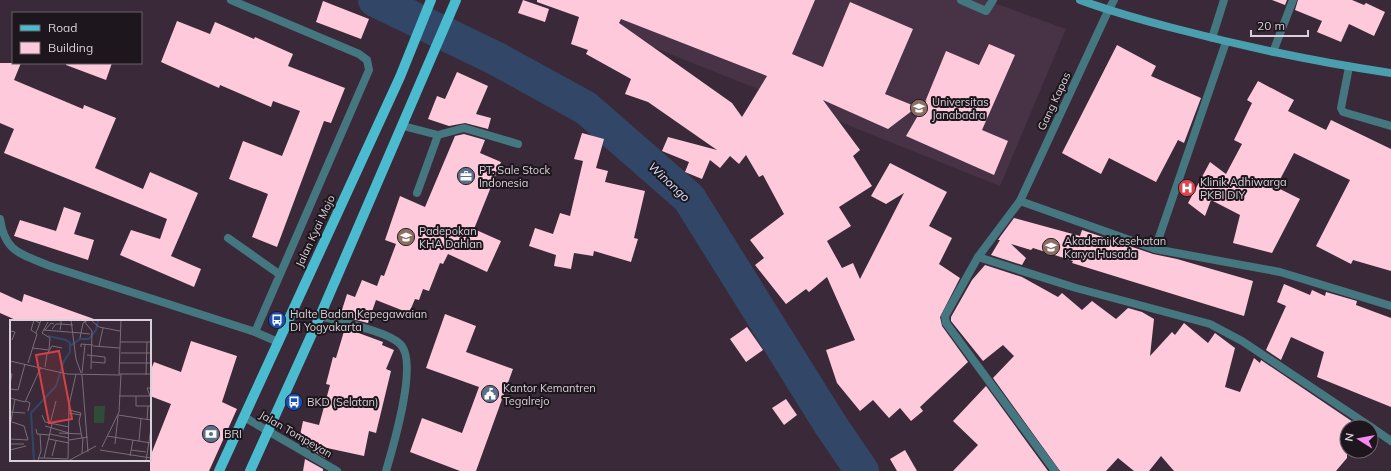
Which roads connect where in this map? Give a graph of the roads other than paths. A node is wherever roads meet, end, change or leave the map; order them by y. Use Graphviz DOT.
graph roads {
  1 [pos="231,0"];
  2 [pos="431,0"];
  3 [pos="456,0"];
  4 [pos="961,0"];
  5 [pos="993,0"];
  6 [pos="1080,0"];
  7 [pos="1114,0"];
  8 [pos="1224,0"];
  9 [pos="1293,0"];
  10 [pos="1108,11"];
  11 [pos="1212,38"];
  12 [pos="1226,42"];
  13 [pos="1273,52"];
  14 [pos="1349,67"];
  15 [pos="1391,73"];
  16 [pos="403,126"];
  17 [pos="1391,126"];
  18 [pos="438,135"];
  19 [pos="518,144"];
  20 [pos="417,193"];
  21 [pos="1020,201"];
  22 [pos="0,219"];
  23 [pos="228,238"];
  24 [pos="1155,249"];
  25 [pos="978,257"];
  26 [pos="279,274"];
  27 [pos="1391,306"];
  28 [pos="320,316"];
  29 [pos="255,332"];
  30 [pos="278,342"];
  31 [pos="244,417"];
  32 [pos="1359,419"];
  33 [pos="269,431"];
  34 [pos="1379,432"];
  35 [pos="1391,440"];
  36 [pos="219,471"];
  37 [pos="250,471"];
  38 [pos="338,471"];
  39 [pos="386,471"];
  40 [pos="1055,471"];
  1 -- 26 [label="street"];
  2 -- 30 [label="main road, Jalan Kyai Mojo"];
  3 -- 16 [label="main road"];
  4 -- 5 [label="street"];
  6 -- 10 [label="street"];
  7 -- 10 [label="street, Gang Kapas"];
  8 -- 11 [label="street"];
  9 -- 13 [label="street"];
  10 -- 11 [label="street"];
  10 -- 21 [label="street, Gang Kapas"];
  11 -- 12 [label="street"];
  12 -- 13 [label="street"];
  12 -- 24 [label="street"];
  13 -- 14 [label="street"];
  14 -- 15 [label="street"];
  14 -- 17 [label="street"];
  16 -- 18 [label="street"];
  16 -- 28 [label="main road"];
  18 -- 19 [label="street"];
  18 -- 20 [label="street"];
  21 -- 24 [label="street"];
  21 -- 25 [label="street, Gang Kapas"];
  22 -- 29 [label="street"];
  23 -- 26 [label="street"];
  24 -- 27 [label="street"];
  25 -- 32 [label="street"];
  25 -- 40 [label="street, Gang Kapas"];
  26 -- 29 [label="street"];
  28 -- 33 [label="main road"];
  28 -- 39 [label="street"];
  29 -- 30 [label="street"];
  30 -- 31 [label="main road, Jalan Kyai Mojo"];
  31 -- 33 [label="street, Jalan Tompeyan"];
  31 -- 36 [label="main road, Jalan Kyai Mojo"];
  33 -- 37 [label="main road"];
  33 -- 38 [label="street, Jalan Tompeyan"];
  34 -- 35 [label="street"];
}
